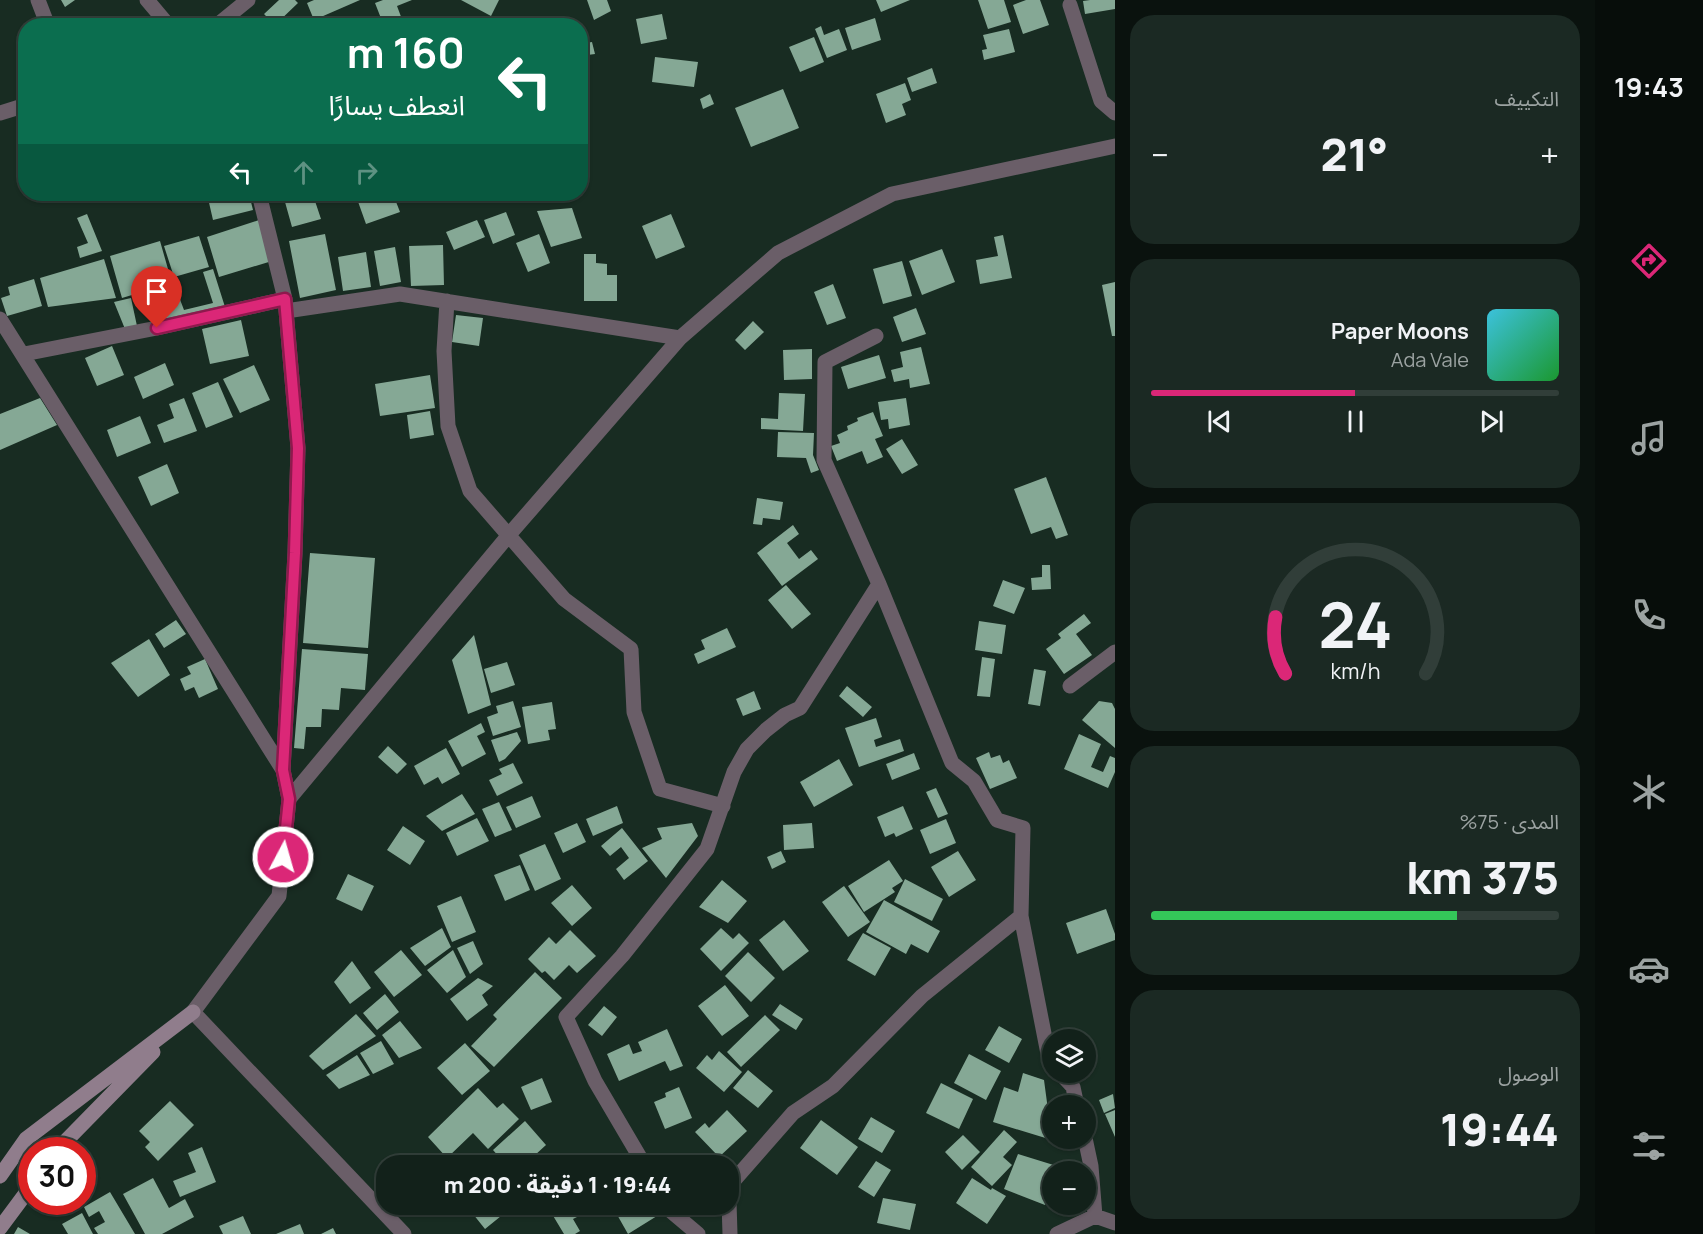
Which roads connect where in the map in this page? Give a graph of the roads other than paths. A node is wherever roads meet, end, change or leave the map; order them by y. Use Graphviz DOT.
graph roads {
  1 [pos="38,0"];
  2 [pos="147,0"];
  3 [pos="249,0"];
  4 [pos="1070,5"];
  5 [pos="45,18"];
  6 [pos="162,18"];
  7 [pos="226,18"];
  8 [pos="18,107"];
  9 [pos="0,113"];
  10 [pos="1115,113"];
  11 [pos="1115,146"];
  12 [pos="261,201"];
  13 [pos="447,301"];
  14 [pos="286,305"];
  15 [pos="0,319"];
  16 [pos="876,336"];
  17 [pos="680,338"];
  18 [pos="24,354"];
  19 [pos="508,536"];
  20 [pos="879,584"];
  21 [pos="1115,652"];
  22 [pos="1070,686"];
  23 [pos="283,770"];
  24 [pos="289,799"];
  25 [pos="723,806"];
  26 [pos="1021,916"];
  27 [pos="192,1012"];
  28 [pos="1043,1029"];
  29 [pos="70,1137"];
  30 [pos="1087,1149"];
  31 [pos="639,1155"];
  32 [pos="739,1175"];
  33 [pos="0,1176"];
  34 [pos="18,1204"];
  35 [pos="676,1215"];
  36 [pos="729,1215"];
  37 [pos="1095,1216"];
  38 [pos="1115,1223"];
  39 [pos="0,1228"];
  40 [pos="404,1234"];
  41 [pos="698,1234"];
  42 [pos="730,1234"];
  43 [pos="1057,1234"];
  1 -- 5 [label="street"];
  2 -- 6 [label="street"];
  3 -- 7 [label="street"];
  4 -- 10 [label="street"];
  8 -- 9 [label="street"];
  11 -- 17 [label="street"];
  12 -- 14 [label="street"];
  13 -- 14 [label="street"];
  13 -- 17 [label="street"];
  13 -- 19 [label="street"];
  14 -- 18 [label="street"];
  14 -- 23 [label="street"];
  15 -- 18 [label="street"];
  16 -- 20 [label="street"];
  17 -- 19 [label="street"];
  18 -- 23 [label="street"];
  19 -- 24 [label="street"];
  19 -- 25 [label="street"];
  20 -- 25 [label="street"];
  20 -- 26 [label="street"];
  21 -- 22 [label="street"];
  23 -- 24 [label="street"];
  24 -- 27 [label="street"];
  25 -- 31 [label="street"];
  26 -- 28 [label="street"];
  26 -- 32 [label="street"];
  27 -- 29 [label="main road"];
  27 -- 33 [label="main road"];
  27 -- 40 [label="street"];
  30 -- 37 [label="street"];
  34 -- 39 [label="main road"];
  35 -- 41 [label="street"];
  36 -- 42 [label="street"];
  37 -- 38 [label="street"];
  37 -- 43 [label="street"];
}
